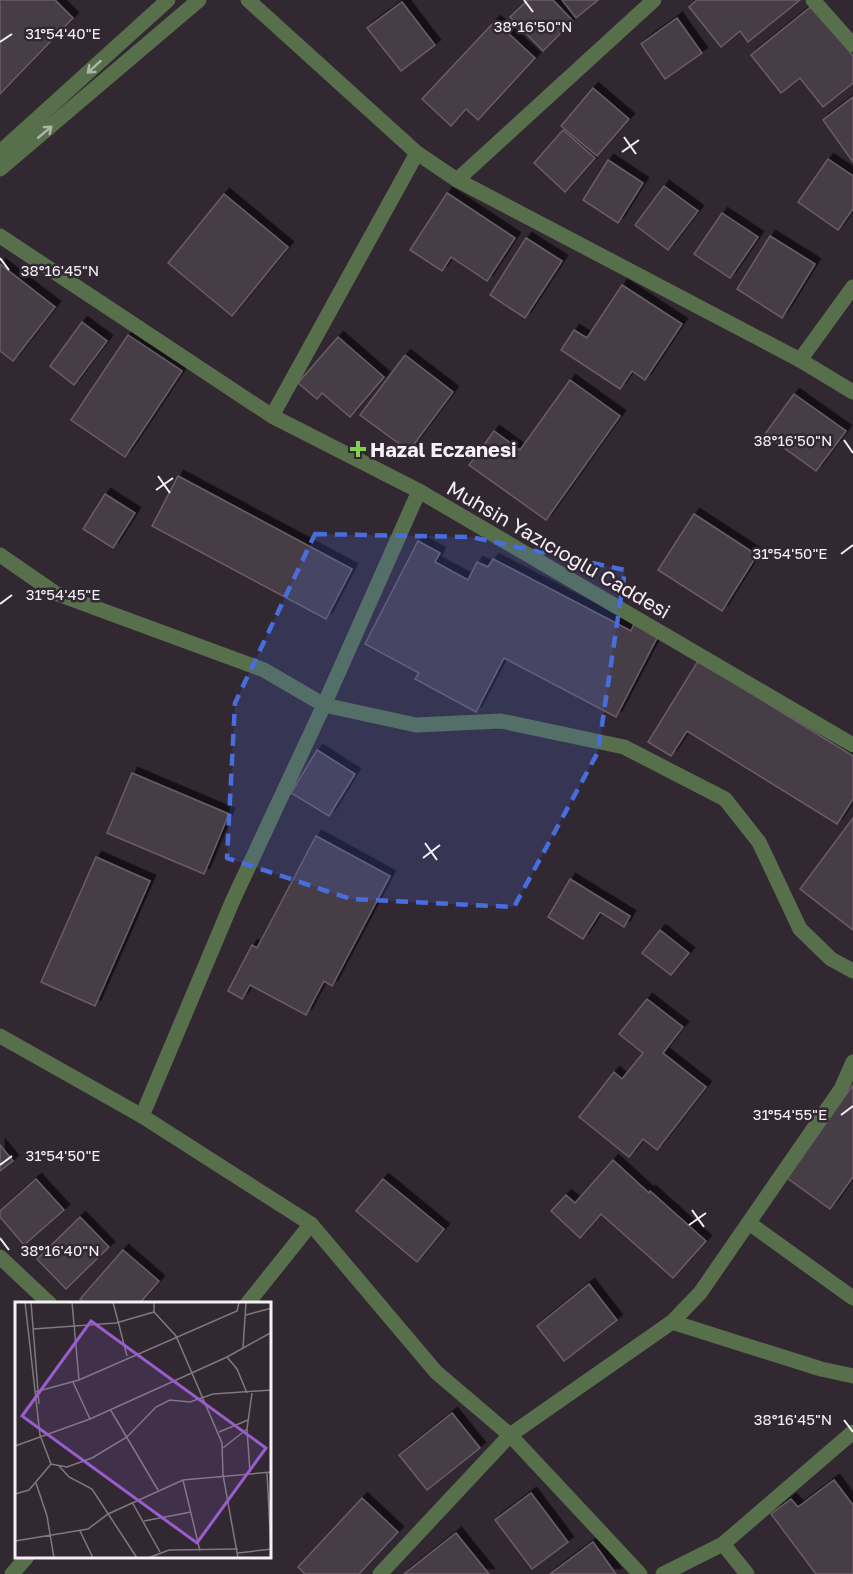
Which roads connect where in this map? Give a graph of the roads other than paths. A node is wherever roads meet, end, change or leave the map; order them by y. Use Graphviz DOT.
graph roads {
  1 [pos="168,0"];
  2 [pos="199,0"];
  3 [pos="248,0"];
  4 [pos="654,0"];
  5 [pos="813,0"];
  6 [pos="853,45"];
  7 [pos="0,152"];
  8 [pos="417,153"];
  9 [pos="0,170"];
  10 [pos="457,180"];
  11 [pos="0,236"];
  12 [pos="853,287"];
  13 [pos="800,360"];
  14 [pos="853,392"];
  15 [pos="272,416"];
  16 [pos="419,491"];
  17 [pos="0,555"];
  18 [pos="324,705"];
  19 [pos="853,745"];
  20 [pos="853,971"];
  21 [pos="0,1036"];
  22 [pos="853,1062"];
  23 [pos="142,1116"];
  24 [pos="748,1223"];
  25 [pos="311,1224"];
  26 [pos="0,1257"];
  27 [pos="853,1298"];
  28 [pos="48,1302"];
  29 [pos="250,1302"];
  30 [pos="672,1322"];
  31 [pos="853,1376"];
  32 [pos="853,1432"];
  33 [pos="510,1435"];
  34 [pos="723,1544"];
  35 [pos="24,1559"];
  36 [pos="12,1574"];
  37 [pos="380,1574"];
  38 [pos="640,1574"];
  39 [pos="663,1574"];
  40 [pos="747,1574"];
  1 -- 7 [label="street, one-way"];
  9 -- 2 [label="street, one-way"];
  3 -- 8 [label="street"];
  4 -- 10 [label="street"];
  5 -- 6 [label="street"];
  8 -- 10 [label="street"];
  8 -- 15 [label="street"];
  10 -- 13 [label="street"];
  11 -- 15 [label="street, Muhsin Yazıcıoğlu Caddesi"];
  12 -- 13 [label="street"];
  13 -- 14 [label="street"];
  15 -- 16 [label="street, Muhsin Yazıcıoğlu Caddesi"];
  16 -- 18 [label="street"];
  16 -- 19 [label="street, Muhsin Yazıcıoğlu Caddesi"];
  17 -- 18 [label="street"];
  18 -- 20 [label="street"];
  18 -- 23 [label="street"];
  21 -- 23 [label="street"];
  22 -- 24 [label="street"];
  23 -- 25 [label="street"];
  24 -- 27 [label="street"];
  24 -- 30 [label="street"];
  25 -- 29 [label="street"];
  25 -- 33 [label="street"];
  26 -- 28 [label="street"];
  30 -- 31 [label="street"];
  30 -- 33 [label="street"];
  32 -- 34 [label="street"];
  33 -- 37 [label="street"];
  33 -- 38 [label="street"];
  34 -- 39 [label="street"];
  34 -- 40 [label="street"];
  35 -- 36 [label="street"];
}
